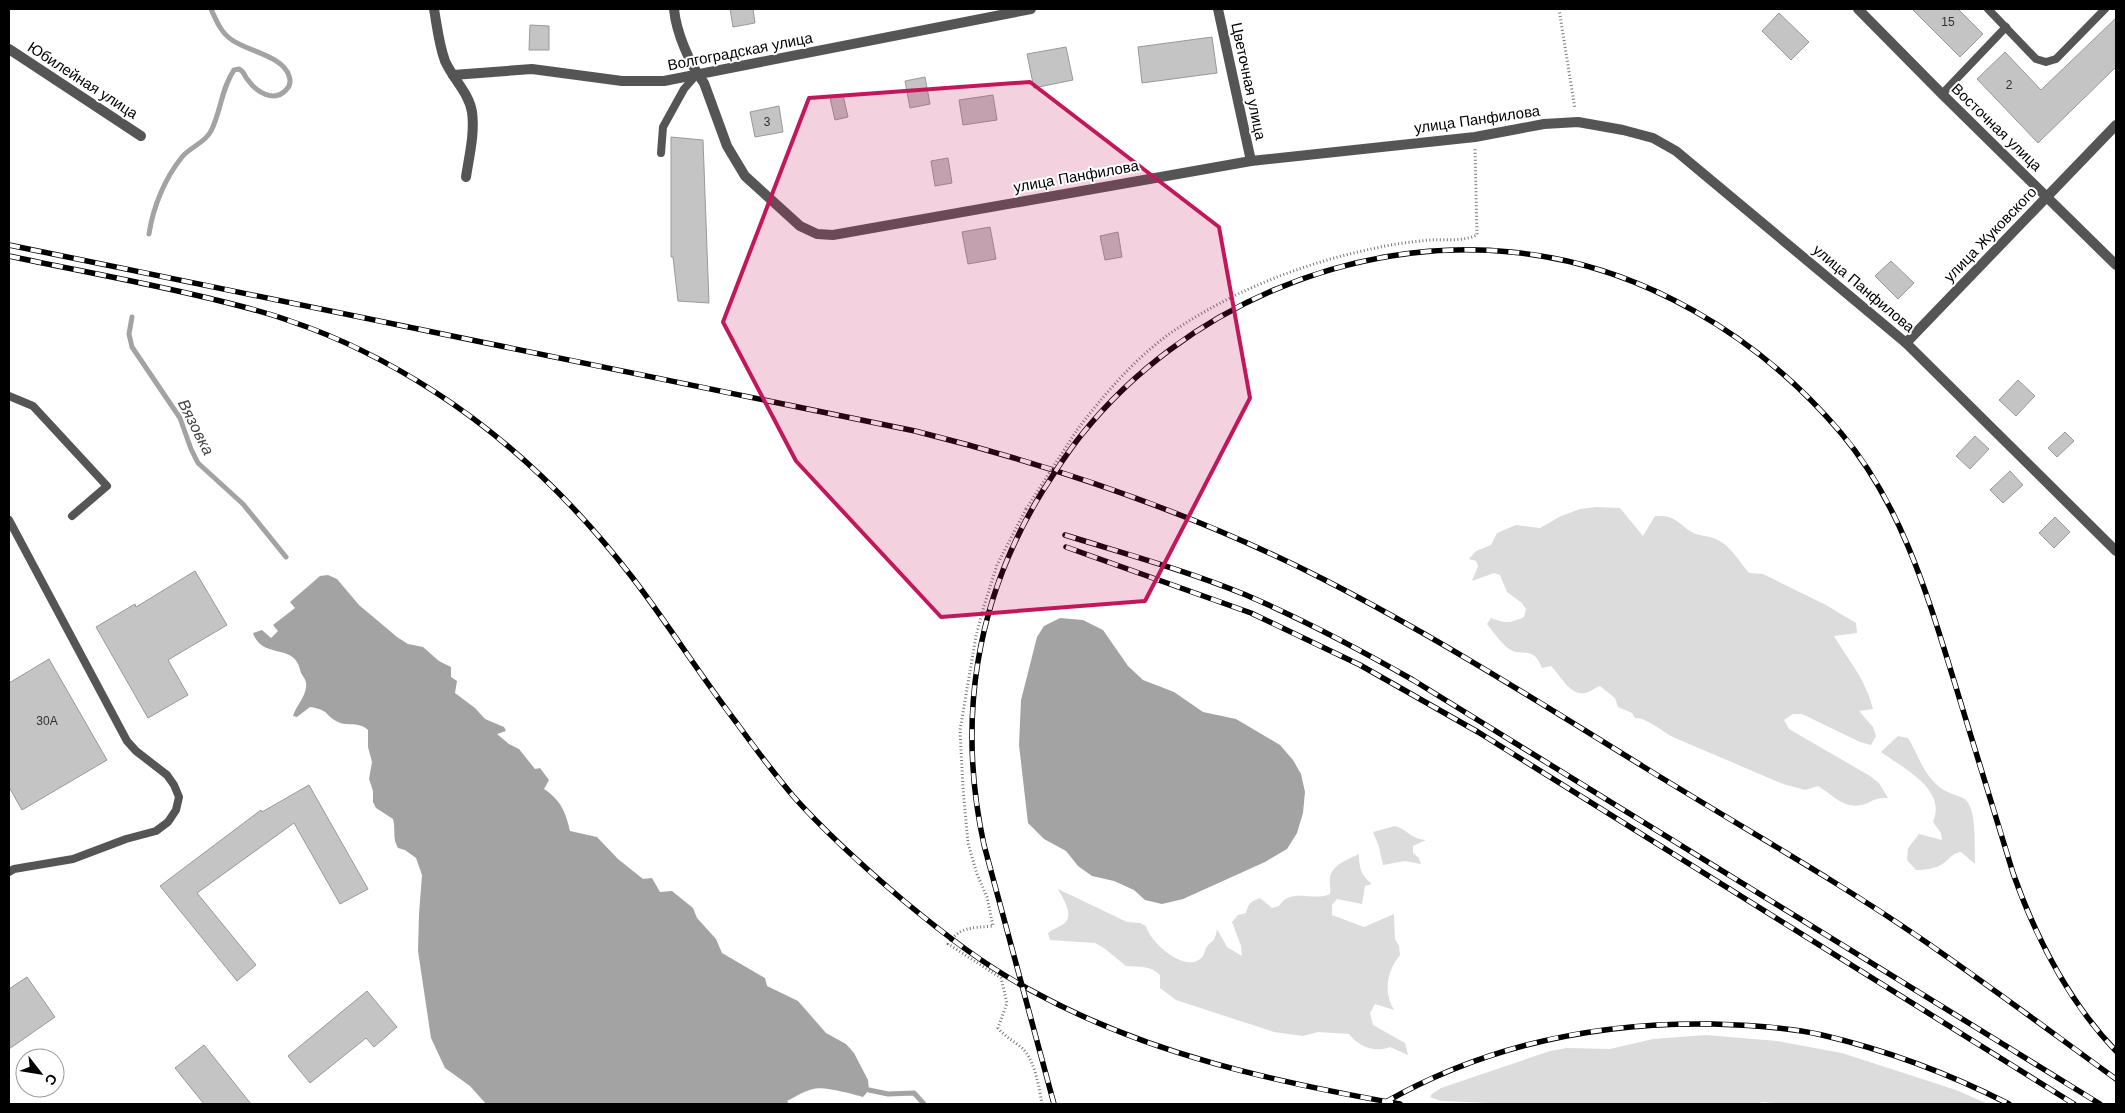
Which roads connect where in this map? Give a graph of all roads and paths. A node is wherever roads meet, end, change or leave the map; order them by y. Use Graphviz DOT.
graph roads {
  1 [pos="434,9"];
  2 [pos="674,9"];
  3 [pos="1031,9"];
  4 [pos="1218,9"];
  5 [pos="1558,9"];
  6 [pos="1858,9"];
  7 [pos="1988,9"];
  8 [pos="2105,9"];
  9 [pos="2006,27"];
  10 [pos="9,49"];
  11 [pos="697,74"];
  12 [pos="453,75"];
  13 [pos="1942,94"];
  14 [pos="1578,122"];
  15 [pos="2116,125"];
  16 [pos="141,136"];
  17 [pos="1475,137"];
  18 [pos="661,153"];
  19 [pos="1251,160"];
  20 [pos="466,177"];
  21 [pos="2047,196"];
  22 [pos="2116,265"];
  23 [pos="1906,343"];
  24 [pos="9,396"];
  25 [pos="72,516"];
  26 [pos="9,520"];
  27 [pos="2116,551"];
  28 [pos="9,872"];
  29 [pos="1042,1104"];
  1 -- 12 [label="street"];
  2 -- 11 [label="street, улица Панфилова"];
  3 -- 11 [label="street, Волгоградская улица"];
  4 -- 19 [label="street, Цветочная улица"];
  5 -- 14 [label="path"];
  6 -- 13 [label="street, Восточная улица"];
  7 -- 9 [label="lane"];
  8 -- 9 [label="lane"];
  9 -- 13 [label="lane"];
  10 -- 16 [label="street, Юбилейная улица"];
  11 -- 12 [label="street, Волгоградская улица"];
  11 -- 18 [label="lane"];
  11 -- 19 [label="street, улица Панфилова"];
  12 -- 20 [label="street"];
  13 -- 21 [label="street, Восточная улица"];
  14 -- 17 [label="street, улица Панфилова"];
  14 -- 23 [label="street, улица Панфилова"];
  15 -- 21 [label="street, улица Жуковского"];
  17 -- 19 [label="street, улица Панфилова"];
  17 -- 29 [label="path, bridge"];
  21 -- 22 [label="street, Восточная улица"];
  21 -- 23 [label="street, улица Жуковского"];
  23 -- 27 [label="street, улица Панфилова"];
  24 -- 25 [label="lane"];
  26 -- 28 [label="lane"];
}
